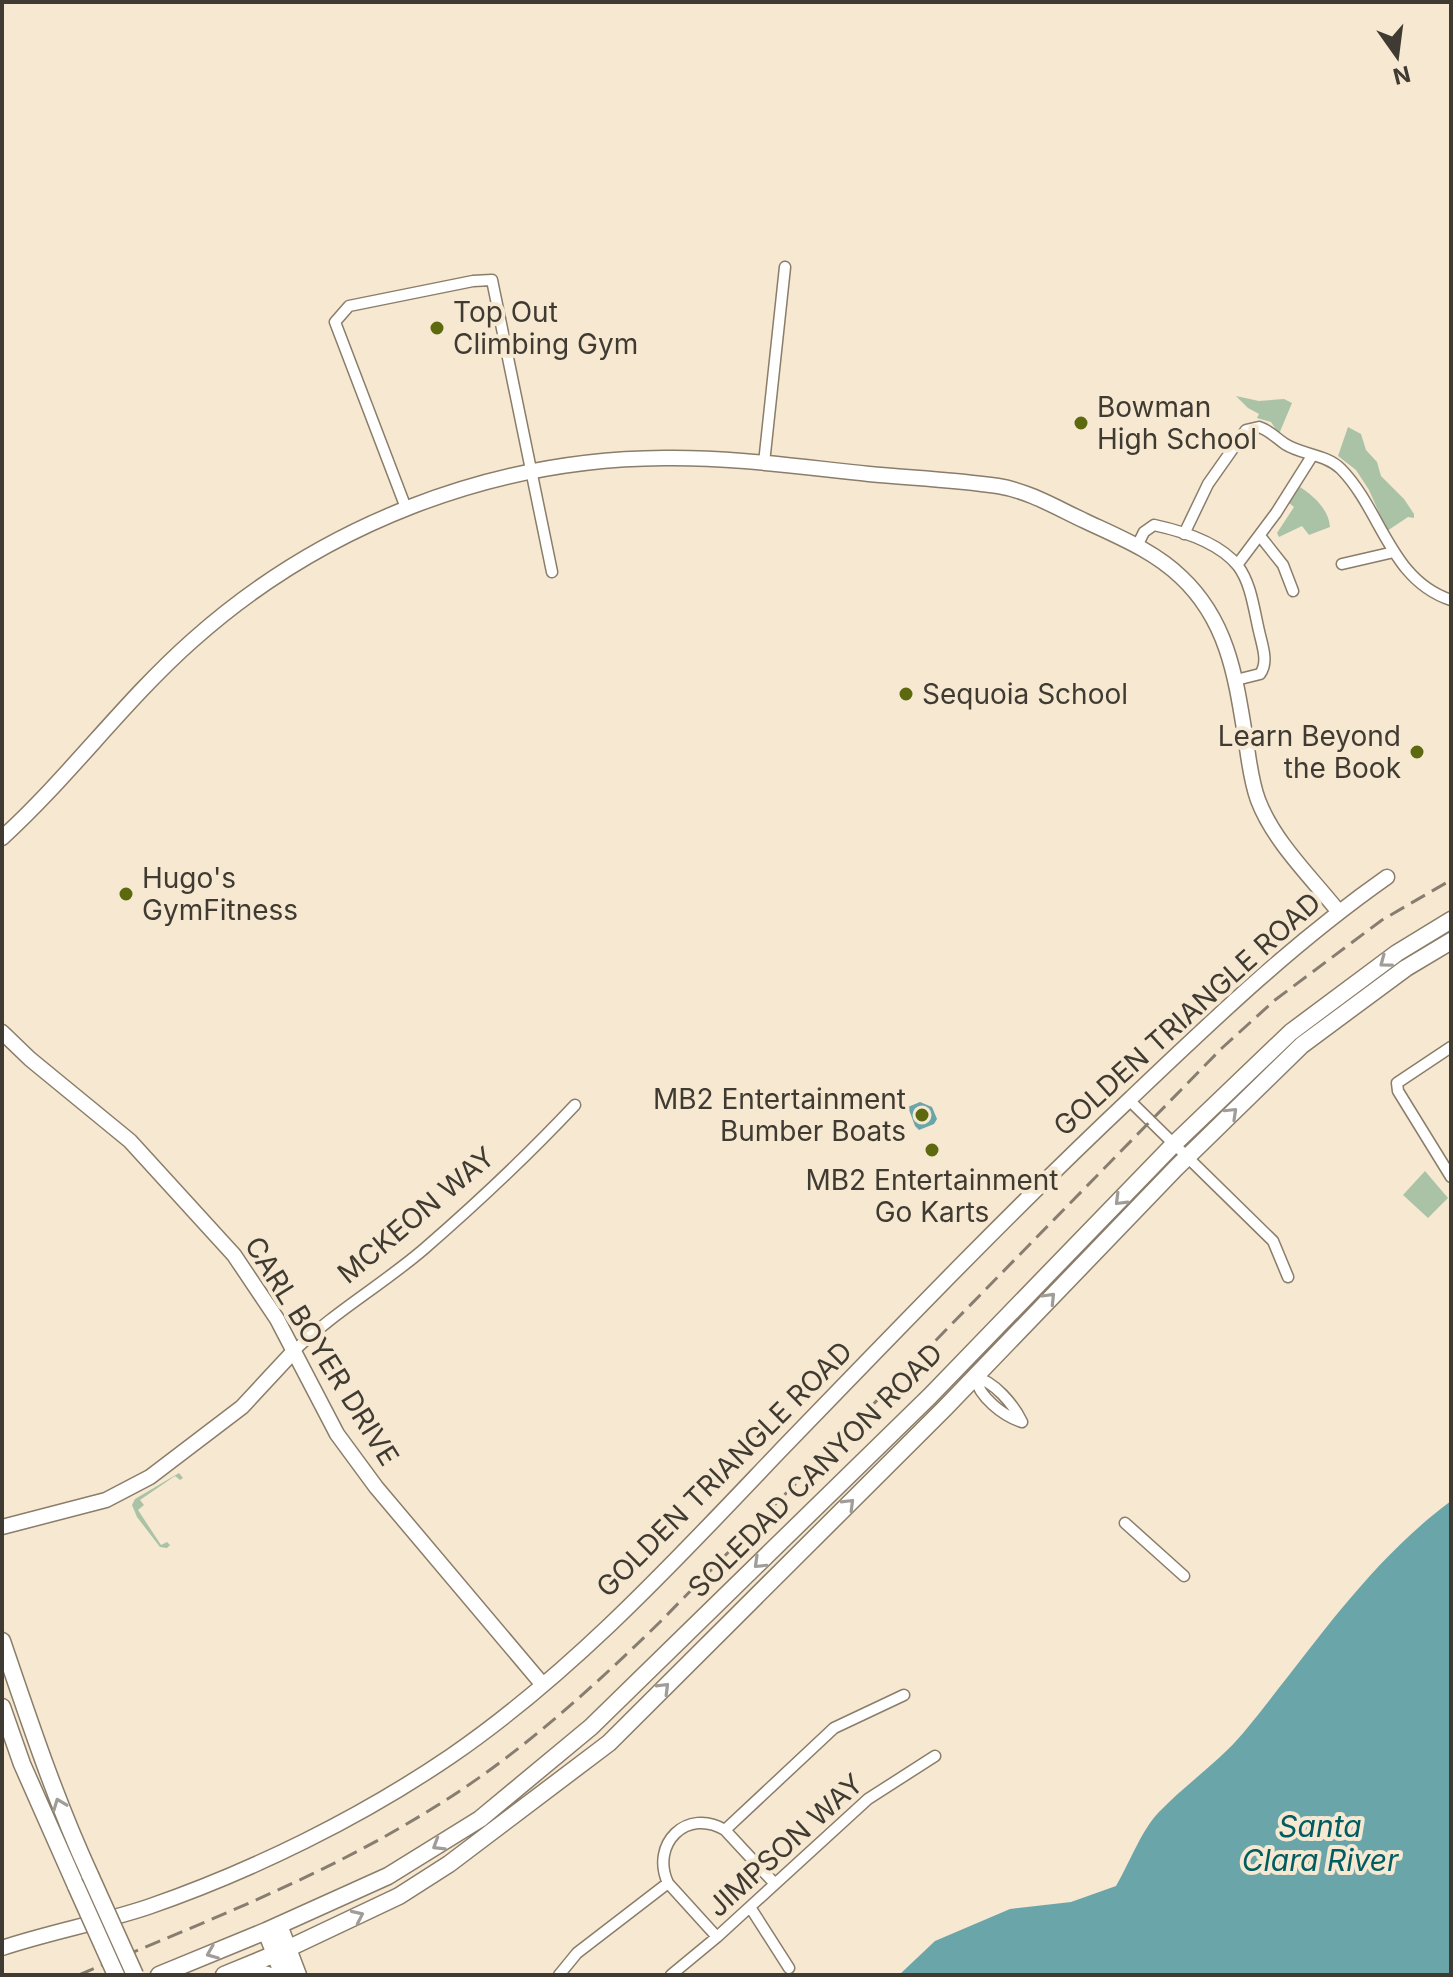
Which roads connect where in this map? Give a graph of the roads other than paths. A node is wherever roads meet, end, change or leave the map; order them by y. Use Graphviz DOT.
graph roads {
  1 [pos="785,267"];
  2 [pos="1312,456"];
  3 [pos="764,463"];
  4 [pos="530,471"];
  5 [pos="406,508"];
  6 [pos="1184,534"];
  7 [pos="1260,536"];
  8 [pos="1137,546"];
  9 [pos="1394,552"];
  10 [pos="1342,564"];
  11 [pos="1237,565"];
  12 [pos="552,572"];
  13 [pos="1293,591"];
  14 [pos="1451,600"];
  15 [pos="1236,680"];
  16 [pos="2,838"];
  17 [pos="1387,877"];
  18 [pos="1338,911"];
  19 [pos="1451,920"];
  20 [pos="1451,941"];
  21 [pos="2,1032"];
  22 [pos="1451,1047"];
  23 [pos="1129,1100"];
  24 [pos="575,1105"];
  25 [pos="1174,1144"];
  26 [pos="1187,1156"];
  27 [pos="1451,1177"];
  28 [pos="1288,1277"];
  29 [pos="1027,1294"];
  30 [pos="294,1351"];
  31 [pos="975,1377"];
  32 [pos="841,1482"];
  33 [pos="1125,1523"];
  34 [pos="2,1527"];
  35 [pos="1184,1576"];
  36 [pos="2,1641"];
  37 [pos="543,1685"];
  38 [pos="633,1686"];
  39 [pos="904,1695"];
  40 [pos="2,1707"];
  41 [pos="602,1745"];
  42 [pos="935,1756"];
  43 [pos="480,1819"];
  44 [pos="725,1830"];
  45 [pos="668,1883"];
  46 [pos="775,1884"];
  47 [pos="750,1907"];
  48 [pos="272,1928"];
  49 [pos="717,1937"];
  50 [pos="2,1948"];
  51 [pos="281,1952"];
  52 [pos="789,1968"];
  53 [pos="116,1975"];
  54 [pos="135,1975"];
  55 [pos="159,1975"];
  56 [pos="225,1975"];
  57 [pos="268,1975"];
  58 [pos="283,1975"];
  59 [pos="298,1975"];
  60 [pos="559,1975"];
  61 [pos="671,1975"];
  1 -- 3 [label="street"];
  2 -- 6 [label="street"];
  2 -- 7 [label="street"];
  2 -- 9 [label="street"];
  3 -- 4 [label="street"];
  3 -- 8 [label="street"];
  4 -- 5 [label="street"];
  4 -- 5 [label="street"];
  4 -- 12 [label="street"];
  5 -- 16 [label="street"];
  6 -- 8 [label="street"];
  6 -- 11 [label="street"];
  7 -- 11 [label="street"];
  7 -- 13 [label="street"];
  8 -- 15 [label="street"];
  9 -- 10 [label="street"];
  9 -- 14 [label="street"];
  11 -- 15 [label="street"];
  15 -- 18 [label="street"];
  17 -- 18 [label="street, GOLDEN TRIANGLE ROAD"];
  18 -- 23 [label="street, GOLDEN TRIANGLE ROAD"];
  19 -- 25 [label="main road, SOLEDAD CANYON ROAD, one-way"];
  26 -- 20 [label="main road, SOLEDAD CANYON ROAD, one-way"];
  21 -- 30 [label="street, CARL BOYER DRIVE"];
  22 -- 27 [label="street"];
  23 -- 25 [label="street"];
  23 -- 37 [label="street, GOLDEN TRIANGLE ROAD"];
  24 -- 30 [label="street, MCKEON WAY"];
  25 -- 26 [label="street"];
  25 -- 29 [label="main road, SOLEDAD CANYON ROAD, one-way"];
  26 -- 28 [label="street"];
  31 -- 26 [label="main road, SOLEDAD CANYON ROAD, one-way"];
  29 -- 31 [label="main road"];
  29 -- 32 [label="main road, SOLEDAD CANYON ROAD"];
  30 -- 34 [label="street, MCKEON WAY"];
  30 -- 37 [label="street, CARL BOYER DRIVE"];
  31 -- 31 [label="street"];
  31 -- 32 [label="main road"];
  41 -- 31 [label="main road, SOLEDAD CANYON ROAD, one-way"];
  32 -- 38 [label="main road, SOLEDAD CANYON ROAD, one-way"];
  33 -- 35 [label="street"];
  54 -- 36 [label="main road, one-way, bridge"];
  37 -- 50 [label="street, GOLDEN TRIANGLE ROAD"];
  38 -- 41 [label="main road"];
  38 -- 43 [label="main road, SOLEDAD CANYON ROAD"];
  39 -- 44 [label="street"];
  40 -- 53 [label="main road, bridge"];
  41 -- 43 [label="main road"];
  51 -- 41 [label="main road, SOLEDAD CANYON ROAD, one-way"];
  42 -- 46 [label="street, JIMPSON WAY"];
  43 -- 48 [label="main road, SOLEDAD CANYON ROAD, one-way"];
  44 -- 45 [label="street"];
  44 -- 46 [label="street"];
  45 -- 49 [label="street"];
  45 -- 60 [label="street"];
  46 -- 47 [label="street, JIMPSON WAY"];
  47 -- 49 [label="street, JIMPSON WAY"];
  47 -- 52 [label="street"];
  48 -- 51 [label="main road"];
  48 -- 55 [label="main road, SOLEDAD CANYON ROAD, one-way"];
  49 -- 61 [label="street, JIMPSON WAY"];
  51 -- 56 [label="main road, SOLEDAD CANYON ROAD"];
  51 -- 58 [label="main road"];
  51 -- 59 [label="main road"];
  56 -- 57 [label="main road"];
}
